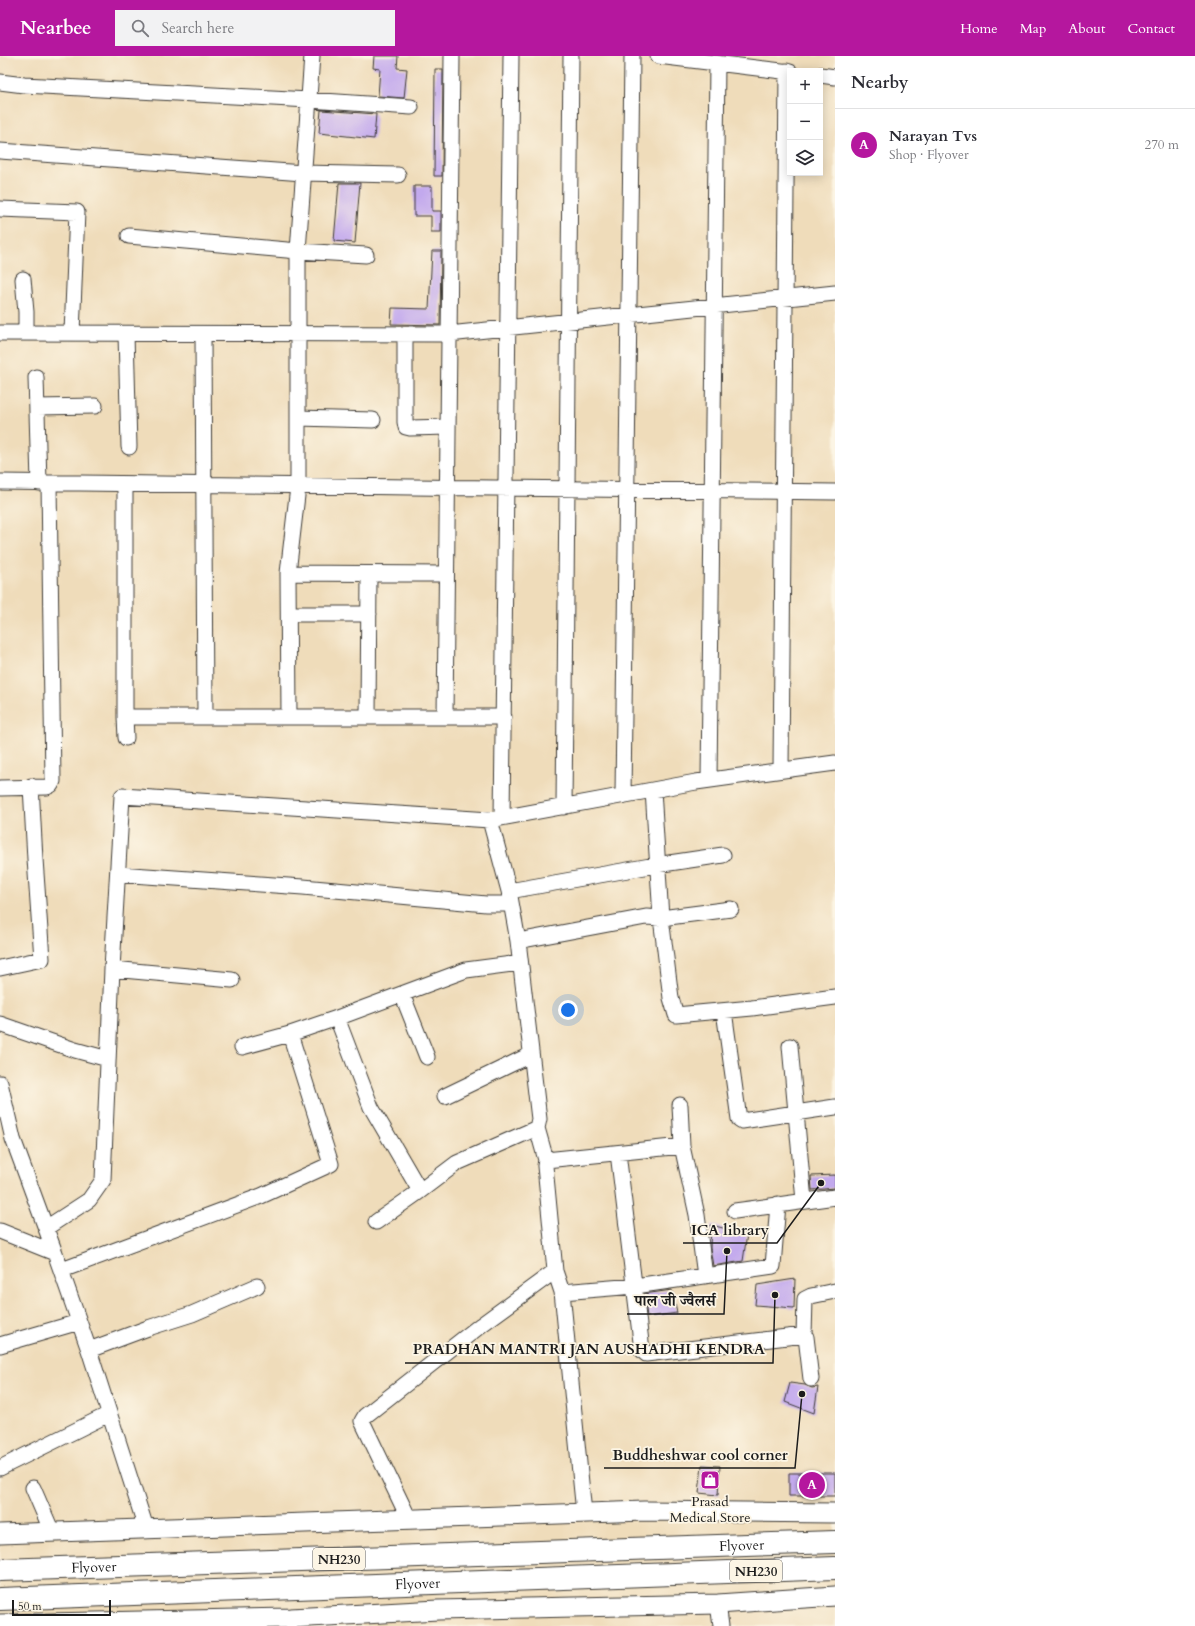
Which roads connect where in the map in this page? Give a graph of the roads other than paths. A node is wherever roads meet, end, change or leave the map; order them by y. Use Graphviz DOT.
graph roads {
  1 [pos="312,56"];
  2 [pos="452,56"];
  3 [pos="511,56"];
  4 [pos="571,56"];
  5 [pos="632,56"];
  6 [pos="658,56"];
  7 [pos="716,63"];
  8 [pos="787,72"];
  9 [pos="823,75"];
  10 [pos="835,77"];
  11 [pos="0,82"];
  12 [pos="309,100"];
  13 [pos="788,104"];
  14 [pos="410,107"];
  15 [pos="0,151"];
  16 [pos="303,173"];
  17 [pos="398,175"];
  18 [pos="0,209"];
  19 [pos="129,236"];
  20 [pos="298,250"];
  21 [pos="366,255"];
  22 [pos="23,279"];
  23 [pos="835,293"];
  24 [pos="785,298"];
  25 [pos="714,306"];
  26 [pos="629,315"];
  27 [pos="568,322"];
  28 [pos="508,328"];
  29 [pos="0,333"];
  30 [pos="26,333"];
  31 [pos="72,333"];
  32 [pos="126,334"];
  33 [pos="203,334"];
  34 [pos="298,334"];
  35 [pos="405,334"];
  36 [pos="449,334"];
  37 [pos="36,377"];
  38 [pos="95,406"];
  39 [pos="36,407"];
  40 [pos="298,418"];
  41 [pos="373,420"];
  42 [pos="448,427"];
  43 [pos="129,447"];
  44 [pos="0,482"];
  45 [pos="44,483"];
  46 [pos="125,484"];
  47 [pos="204,484"];
  48 [pos="298,487"];
  49 [pos="447,487"];
  50 [pos="506,488"];
  51 [pos="567,489"];
  52 [pos="627,490"];
  53 [pos="712,491"];
  54 [pos="783,491"];
  55 [pos="835,492"];
  56 [pos="288,573"];
  57 [pos="369,574"];
  58 [pos="446,574"];
  59 [pos="289,614"];
  60 [pos="369,614"];
  61 [pos="125,717"];
  62 [pos="205,717"];
  63 [pos="289,717"];
  64 [pos="368,717"];
  65 [pos="444,717"];
  66 [pos="504,717"];
  67 [pos="126,738"];
  68 [pos="835,763"];
  69 [pos="781,770"];
  70 [pos="710,780"];
  71 [pos="31,786"];
  72 [pos="0,788"];
  73 [pos="653,790"];
  74 [pos="623,795"];
  75 [pos="564,806"];
  76 [pos="496,819"];
  77 [pos="723,855"];
  78 [pos="656,865"];
  79 [pos="118,874"];
  80 [pos="510,897"];
  81 [pos="731,909"];
  82 [pos="661,918"];
  83 [pos="518,941"];
  84 [pos="520,962"];
  85 [pos="0,968"];
  86 [pos="112,969"];
  87 [pos="232,980"];
  88 [pos="402,994"];
  89 [pos="835,997"];
  90 [pos="724,1011"];
  91 [pos="337,1018"];
  92 [pos="0,1024"];
  93 [pos="290,1034"];
  94 [pos="790,1046"];
  95 [pos="242,1047"];
  96 [pos="530,1055"];
  97 [pos="427,1057"];
  98 [pos="108,1058"];
  99 [pos="0,1083"];
  100 [pos="445,1096"];
  101 [pos="680,1105"];
  102 [pos="835,1107"];
  103 [pos="795,1114"];
  104 [pos="537,1128"];
  105 [pos="682,1146"];
  106 [pos="618,1153"];
  107 [pos="546,1160"];
  108 [pos="420,1191"];
  109 [pos="835,1197"];
  110 [pos="804,1201"];
  111 [pos="778,1204"];
  112 [pos="736,1210"];
  113 [pos="376,1222"];
  114 [pos="46,1228"];
  115 [pos="0,1231"];
  116 [pos="55,1253"];
  117 [pos="62,1270"];
  118 [pos="555,1271"];
  119 [pos="704,1276"];
  120 [pos="257,1286"];
  121 [pos="635,1286"];
  122 [pos="835,1291"];
  123 [pos="562,1292"];
  124 [pos="79,1322"];
  125 [pos="804,1335"];
  126 [pos="0,1345"];
  127 [pos="88,1350"];
  128 [pos="812,1379"];
  129 [pos="109,1414"];
  130 [pos="0,1468"];
  131 [pos="33,1488"];
  132 [pos="584,1513"];
  133 [pos="835,1513"];
  134 [pos="409,1519"];
  135 [pos="146,1528"];
  136 [pos="52,1532"];
  137 [pos="0,1534"];
  138 [pos="835,1542"];
  139 [pos="835,1568"];
  140 [pos="0,1570"];
  141 [pos="835,1596"];
  142 [pos="0,1599"];
  143 [pos="718,1604"];
  144 [pos="189,1623"];
  145 [pos="0,1624"];
  146 [pos="720,1626"];
  1 -- 12 [label="street"];
  2 -- 36 [label="street"];
  3 -- 28 [label="street"];
  4 -- 27 [label="street"];
  5 -- 26 [label="street"];
  6 -- 7 [label="street"];
  7 -- 8 [label="street"];
  7 -- 25 [label="street"];
  9 -- 10 [label="street"];
  11 -- 12 [label="street"];
  12 -- 14 [label="street"];
  12 -- 16 [label="street"];
  13 -- 24 [label="street"];
  15 -- 16 [label="street"];
  16 -- 17 [label="street"];
  16 -- 20 [label="street"];
  18 -- 31 [label="street"];
  19 -- 20 [label="street"];
  20 -- 21 [label="street"];
  20 -- 34 [label="street"];
  22 -- 30 [label="street"];
  23 -- 24 [label="street"];
  24 -- 25 [label="street"];
  24 -- 54 [label="street"];
  25 -- 26 [label="street"];
  25 -- 53 [label="street"];
  26 -- 27 [label="street"];
  26 -- 52 [label="street"];
  27 -- 28 [label="street"];
  27 -- 51 [label="street"];
  28 -- 36 [label="street"];
  28 -- 50 [label="street"];
  29 -- 30 [label="street"];
  30 -- 31 [label="street"];
  31 -- 32 [label="street"];
  32 -- 33 [label="street"];
  32 -- 43 [label="street"];
  33 -- 34 [label="street"];
  33 -- 47 [label="street"];
  34 -- 35 [label="street"];
  34 -- 40 [label="street"];
  35 -- 36 [label="street"];
  35 -- 42 [label="street"];
  36 -- 42 [label="street"];
  37 -- 39 [label="street"];
  38 -- 39 [label="street"];
  39 -- 45 [label="street"];
  40 -- 41 [label="street"];
  40 -- 48 [label="street"];
  42 -- 49 [label="street"];
  44 -- 45 [label="street"];
  45 -- 46 [label="street"];
  45 -- 71 [label="street"];
  46 -- 47 [label="street"];
  46 -- 61 [label="street"];
  47 -- 48 [label="street"];
  47 -- 62 [label="street"];
  48 -- 49 [label="street"];
  48 -- 56 [label="street"];
  49 -- 50 [label="street"];
  49 -- 58 [label="street"];
  50 -- 51 [label="street"];
  50 -- 66 [label="street"];
  51 -- 52 [label="street"];
  51 -- 75 [label="street"];
  52 -- 53 [label="street"];
  52 -- 74 [label="street"];
  53 -- 54 [label="street"];
  53 -- 70 [label="street"];
  54 -- 55 [label="street"];
  54 -- 69 [label="street"];
  56 -- 57 [label="street"];
  56 -- 59 [label="street"];
  57 -- 58 [label="street"];
  57 -- 60 [label="street"];
  58 -- 65 [label="street"];
  59 -- 60 [label="street"];
  59 -- 63 [label="street"];
  60 -- 64 [label="street"];
  61 -- 62 [label="street"];
  61 -- 67 [label="street"];
  62 -- 63 [label="street"];
  63 -- 64 [label="street"];
  64 -- 65 [label="street"];
  65 -- 66 [label="street"];
  66 -- 76 [label="street"];
  68 -- 69 [label="street"];
  69 -- 70 [label="street"];
  70 -- 73 [label="street"];
  71 -- 72 [label="street"];
  71 -- 85 [label="street"];
  73 -- 74 [label="street"];
  73 -- 78 [label="street"];
  74 -- 75 [label="street"];
  75 -- 76 [label="street"];
  76 -- 79 [label="street"];
  76 -- 80 [label="street"];
  77 -- 78 [label="street"];
  78 -- 80 [label="street"];
  78 -- 82 [label="street"];
  79 -- 80 [label="street"];
  79 -- 86 [label="street"];
  80 -- 83 [label="street"];
  81 -- 82 [label="street"];
  82 -- 83 [label="street"];
  82 -- 90 [label="street"];
  83 -- 84 [label="street"];
  84 -- 88 [label="street"];
  84 -- 96 [label="street"];
  86 -- 87 [label="street"];
  86 -- 98 [label="street"];
  88 -- 91 [label="street"];
  88 -- 97 [label="street"];
  89 -- 90 [label="street"];
  90 -- 103 [label="street"];
  91 -- 93 [label="street"];
  91 -- 108 [label="street"];
  92 -- 98 [label="street"];
  93 -- 95 [label="street"];
  93 -- 117 [label="street"];
  94 -- 103 [label="street"];
  96 -- 100 [label="street"];
  96 -- 104 [label="street"];
  98 -- 114 [label="street"];
  99 -- 114 [label="street"];
  101 -- 105 [label="street"];
  102 -- 103 [label="street"];
  103 -- 110 [label="street"];
  104 -- 107 [label="street"];
  104 -- 108 [label="street"];
  105 -- 106 [label="street"];
  105 -- 119 [label="street"];
  106 -- 107 [label="street"];
  106 -- 121 [label="street"];
  107 -- 118 [label="street"];
  108 -- 113 [label="street"];
  109 -- 110 [label="street"];
  110 -- 111 [label="street"];
  111 -- 112 [label="street"];
  111 -- 119 [label="street"];
  114 -- 116 [label="street"];
  115 -- 116 [label="street"];
  116 -- 117 [label="street"];
  117 -- 124 [label="street"];
  118 -- 123 [label="street"];
  118 -- 134 [label="street"];
  119 -- 121 [label="street"];
  120 -- 127 [label="street"];
  121 -- 123 [label="street"];
  121 -- 125 [label="street"];
  122 -- 125 [label="street"];
  123 -- 132 [label="street"];
  124 -- 126 [label="street"];
  124 -- 127 [label="street"];
  125 -- 128 [label="street"];
  127 -- 129 [label="street"];
  129 -- 130 [label="street"];
  129 -- 135 [label="street"];
  131 -- 136 [label="street"];
  132 -- 133 [label="street"];
  132 -- 134 [label="street"];
  134 -- 135 [label="street"];
  135 -- 136 [label="street"];
  136 -- 137 [label="street"];
  138 -- 140 [label="highway, Flyover / NH230"];
  139 -- 142 [label="highway, Flyover / NH230"];
  141 -- 143 [label="street"];
  143 -- 144 [label="street"];
  143 -- 146 [label="street"];
  144 -- 145 [label="street"];
}
